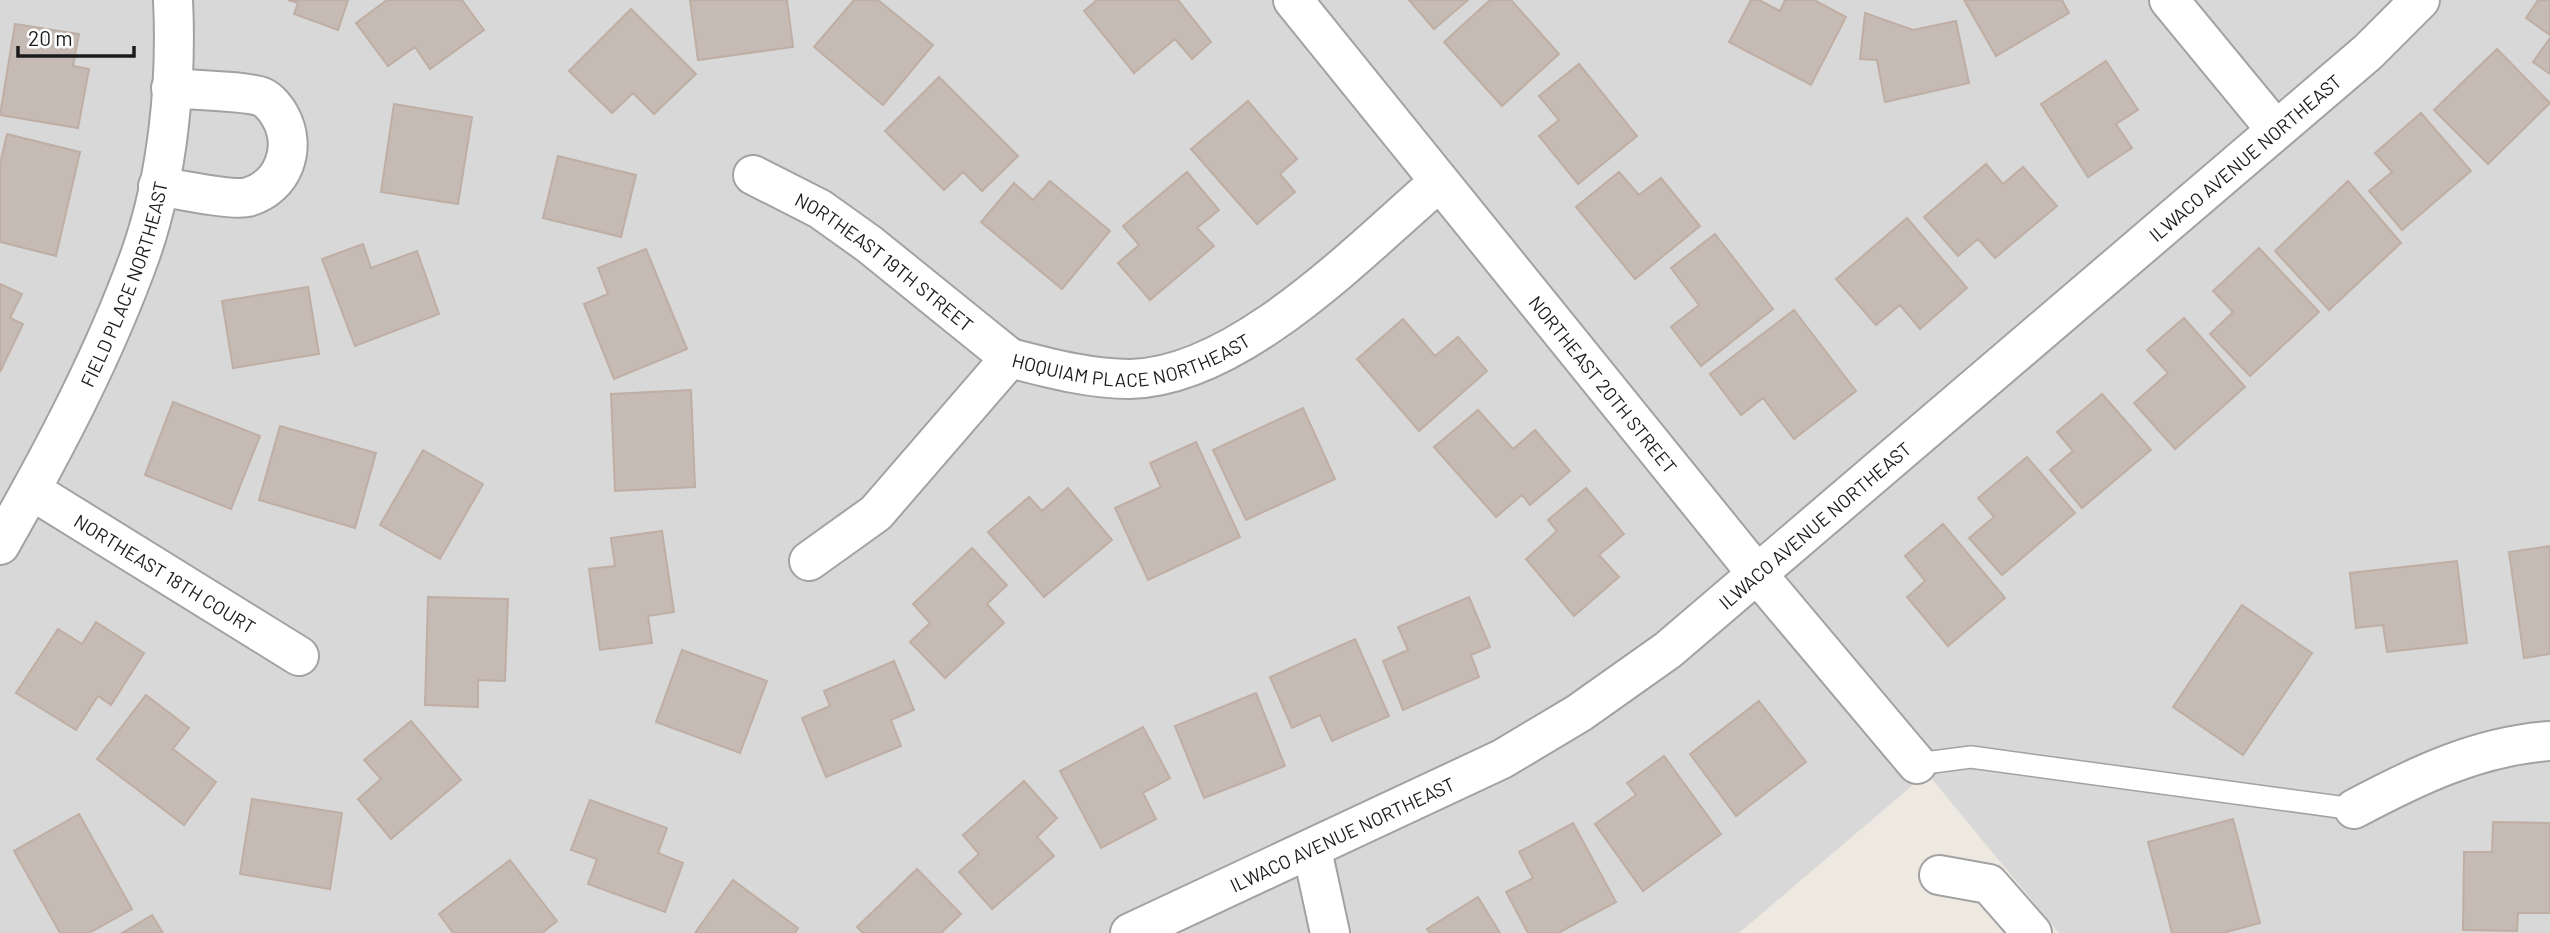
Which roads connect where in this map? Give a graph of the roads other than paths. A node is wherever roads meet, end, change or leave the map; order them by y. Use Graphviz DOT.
graph roads {
  1 [pos="173,0"];
  2 [pos="1293,0"];
  3 [pos="2169,0"];
  4 [pos="2420,0"];
  5 [pos="172,88"];
  6 [pos="2276,130"];
  7 [pos="753,175"];
  8 [pos="1439,182"];
  9 [pos="158,186"];
  10 [pos="1010,358"];
  11 [pos="31,490"];
  12 [pos="0,545"];
  13 [pos="809,561"];
  14 [pos="1758,575"];
  15 [pos="299,656"];
  16 [pos="2550,741"];
  17 [pos="1916,764"];
  18 [pos="2354,810"];
  19 [pos="1312,849"];
  20 [pos="1939,875"];
  21 [pos="1187,922"];
  22 [pos="1130,933"];
  23 [pos="1330,933"];
  24 [pos="2032,933"];
  1 -- 5 [label="street, FIELD PLACE NORTHEAST"];
  2 -- 8 [label="street, NORTHEAST 20TH STREET"];
  3 -- 6 [label="street"];
  4 -- 6 [label="street, ILWACO AVENUE NORTHEAST"];
  5 -- 9 [label="street, FIELD PLACE NORTHEAST"];
  5 -- 9 [label="street"];
  6 -- 14 [label="street, ILWACO AVENUE NORTHEAST"];
  7 -- 10 [label="street, NORTHEAST 19TH STREET"];
  8 -- 10 [label="street, HOQUIAM PLACE NORTHEAST"];
  8 -- 14 [label="street, NORTHEAST 20TH STREET"];
  9 -- 11 [label="street, FIELD PLACE NORTHEAST"];
  10 -- 13 [label="street, HOQUIAM PLACE NORTHEAST"];
  11 -- 12 [label="street, FIELD PLACE NORTHEAST"];
  11 -- 15 [label="street, NORTHEAST 18TH COURT"];
  14 -- 17 [label="street, NORTHEAST 20TH STREET"];
  14 -- 19 [label="street, ILWACO AVENUE NORTHEAST"];
  16 -- 18 [label="street"];
  17 -- 18 [label="lane"];
  19 -- 21 [label="street, ILWACO AVENUE NORTHEAST"];
  19 -- 23 [label="street"];
  20 -- 24 [label="street"];
  21 -- 22 [label="street, ILWACO AVENUE NORTHEAST"];
}
